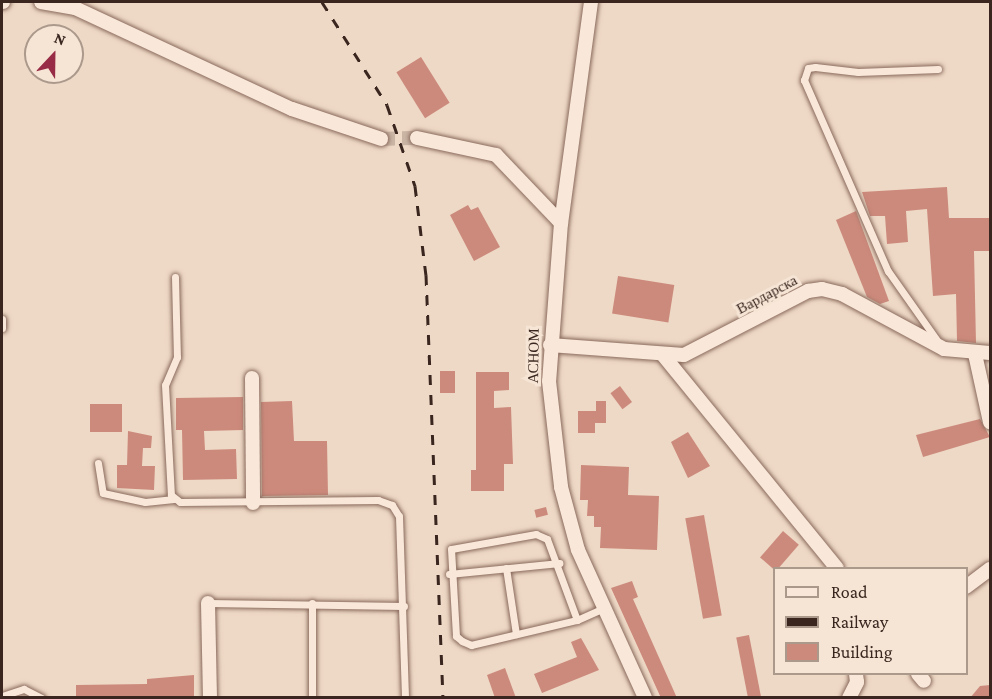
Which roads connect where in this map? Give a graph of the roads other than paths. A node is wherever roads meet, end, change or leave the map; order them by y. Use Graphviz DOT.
graph roads {
  1 [pos="41,2"];
  2 [pos="592,3"];
  3 [pos="938,69"];
  4 [pos="417,138"];
  5 [pos="381,139"];
  6 [pos="561,223"];
  7 [pos="176,277"];
  8 [pos="2,319"];
  9 [pos="2,328"];
  10 [pos="550,345"];
  11 [pos="944,349"];
  12 [pos="990,353"];
  13 [pos="975,354"];
  14 [pos="663,355"];
  15 [pos="252,378"];
  16 [pos="990,422"];
  17 [pos="98,463"];
  18 [pos="174,499"];
  19 [pos="253,503"];
  20 [pos="559,563"];
  21 [pos="836,567"];
  22 [pos="506,568"];
  23 [pos="990,569"];
  24 [pos="450,574"];
  25 [pos="968,586"];
  26 [pos="208,603"];
  27 [pos="312,603"];
  28 [pos="404,606"];
  29 [pos="604,608"];
  30 [pos="577,620"];
  31 [pos="516,634"];
  32 [pos="856,675"];
  33 [pos="2,696"];
  34 [pos="42,698"];
  35 [pos="210,698"];
  36 [pos="312,698"];
  37 [pos="405,698"];
  38 [pos="645,698"];
  39 [pos="849,698"];
  1 -- 5 [label="street"];
  2 -- 6 [label="street, АСНОМ"];
  3 -- 11 [label="lane"];
  4 -- 6 [label="street"];
  6 -- 10 [label="street, АСНОМ"];
  7 -- 18 [label="lane"];
  8 -- 9 [label="lane"];
  10 -- 14 [label="street, Вардарска"];
  10 -- 29 [label="street, АСНОМ"];
  11 -- 13 [label="street, Вардарска"];
  11 -- 14 [label="street, Вардарска"];
  12 -- 13 [label="street, Вардарска"];
  13 -- 16 [label="street"];
  14 -- 21 [label="street"];
  15 -- 19 [label="street"];
  17 -- 18 [label="lane"];
  18 -- 19 [label="lane"];
  19 -- 28 [label="lane"];
  20 -- 22 [label="lane"];
  20 -- 24 [label="lane"];
  20 -- 30 [label="lane"];
  22 -- 24 [label="lane"];
  22 -- 31 [label="lane"];
  23 -- 25 [label="street"];
  24 -- 31 [label="lane"];
  26 -- 27 [label="lane"];
  26 -- 35 [label="street"];
  27 -- 28 [label="lane"];
  27 -- 36 [label="lane"];
  28 -- 37 [label="lane"];
  29 -- 30 [label="lane"];
  29 -- 38 [label="street, АСНОМ"];
  30 -- 31 [label="lane"];
  32 -- 39 [label="street"];
  33 -- 34 [label="lane"];
}
